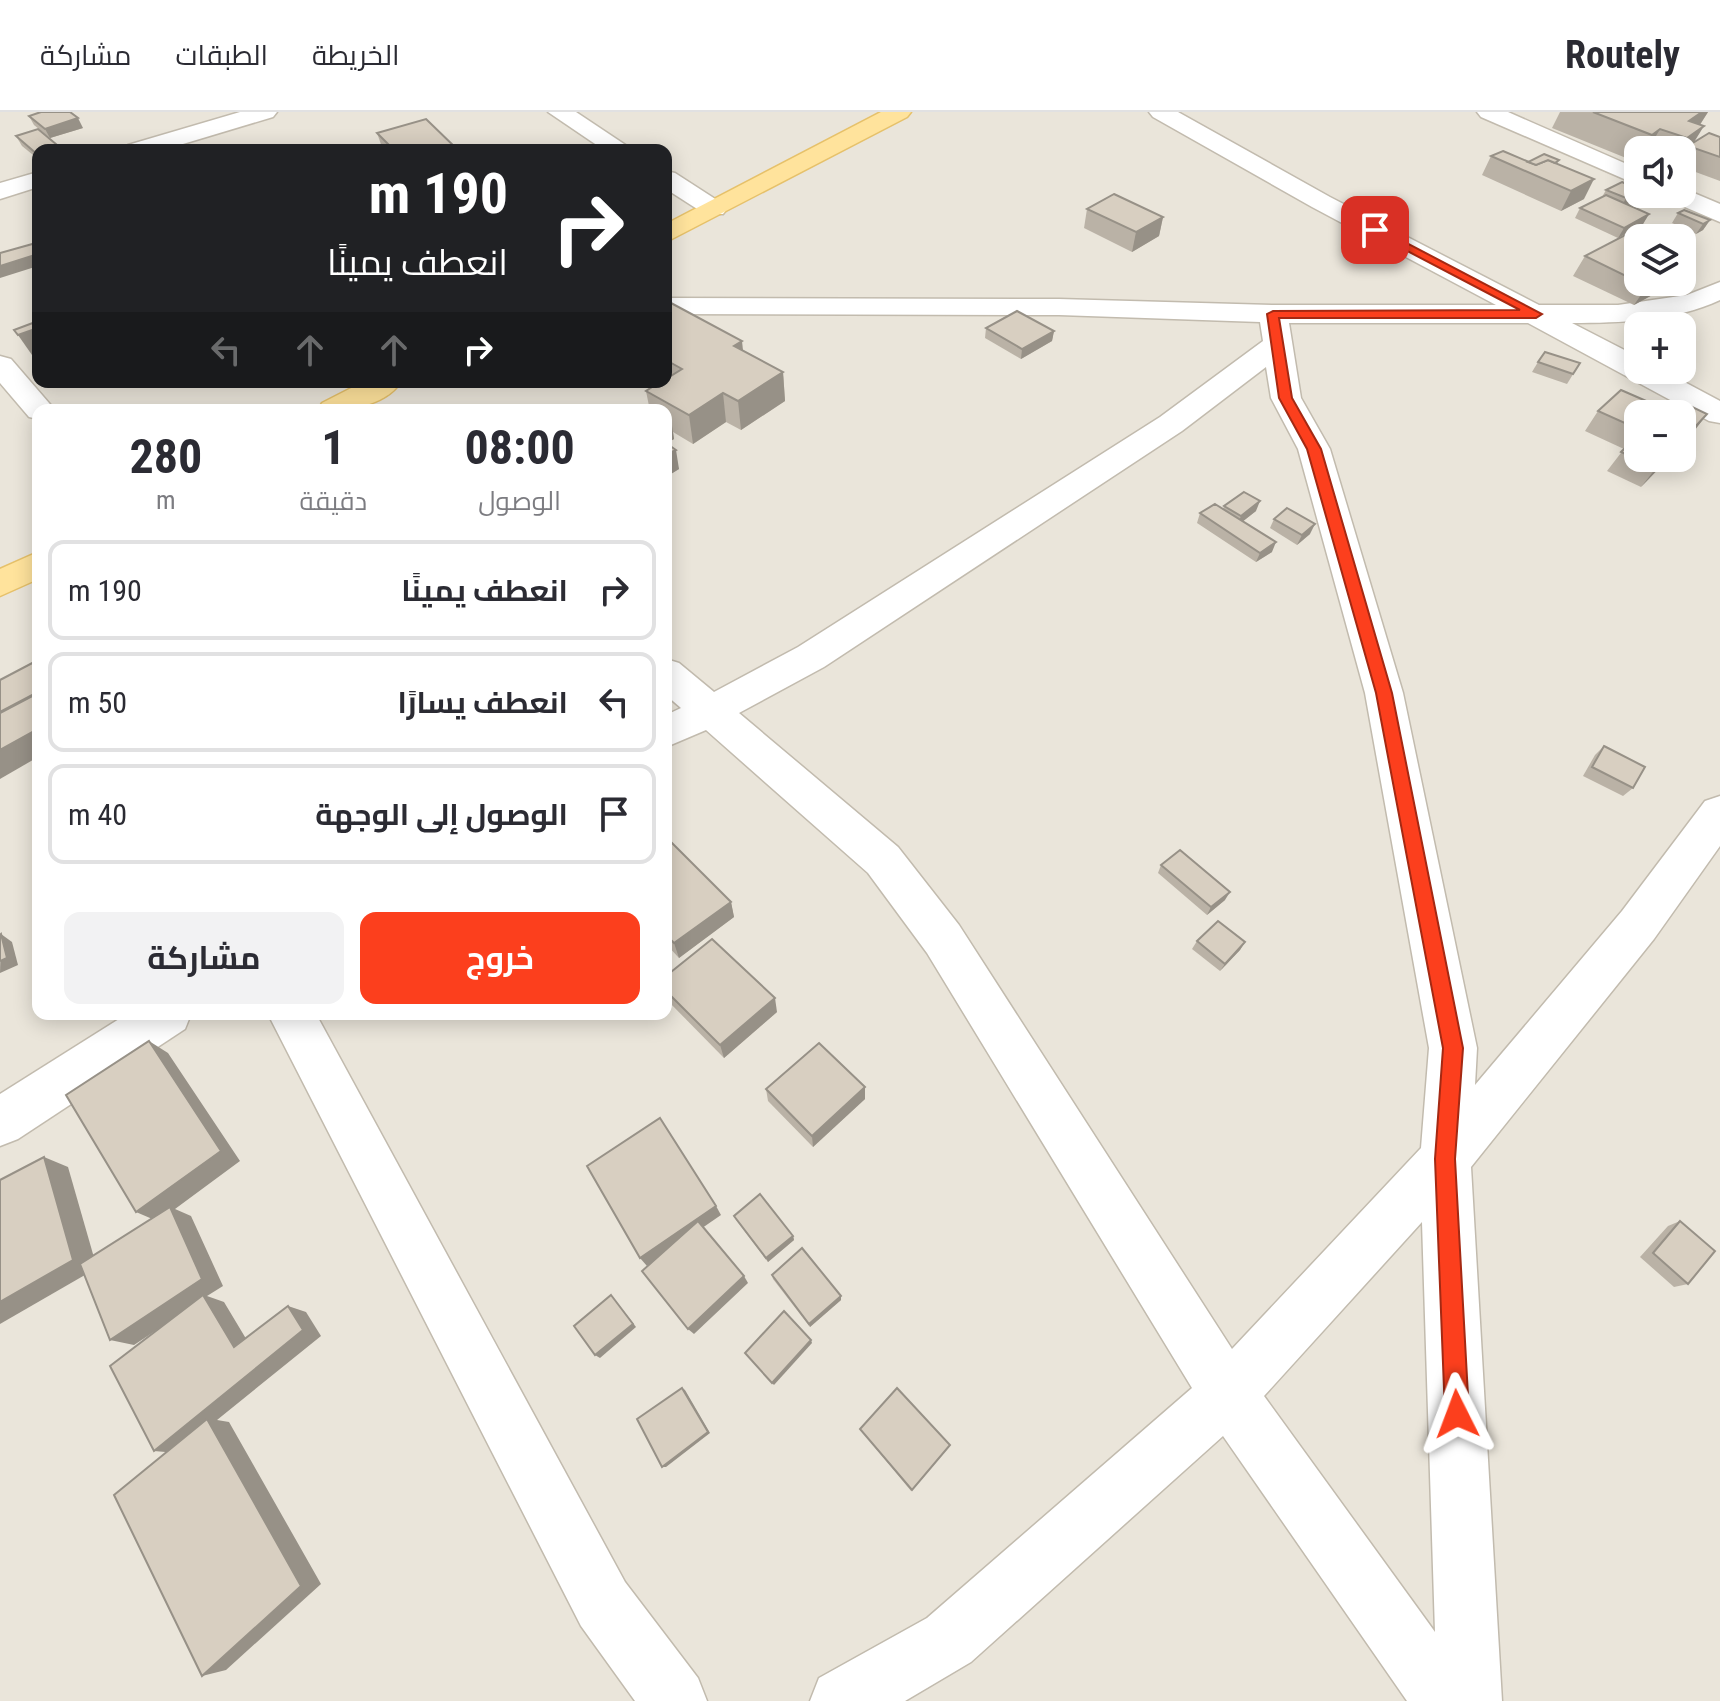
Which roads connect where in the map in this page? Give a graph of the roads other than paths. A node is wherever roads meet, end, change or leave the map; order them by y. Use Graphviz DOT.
graph roads {
  1 [pos="265,112"];
  2 [pos="560,112"];
  3 [pos="899,112"];
  4 [pos="1161,112"];
  5 [pos="1489,112"];
  6 [pos="157,144"];
  7 [pos="611,144"];
  8 [pos="1624,172"];
  9 [pos="32,181"];
  10 [pos="672,182"];
  11 [pos="0,191"];
  12 [pos="1696,203"];
  13 [pos="714,209"];
  14 [pos="1720,214"];
  15 [pos="672,231"];
  16 [pos="1720,290"];
  17 [pos="672,306"];
  18 [pos="1536,314"];
  19 [pos="1275,330"];
  20 [pos="1624,362"];
  21 [pos="0,365"];
  22 [pos="1665,384"];
  23 [pos="377,388"];
  24 [pos="35,404"];
  25 [pos="354,404"];
  26 [pos="1720,414"];
  27 [pos="32,567"];
  28 [pos="0,584"];
  29 [pos="672,687"];
  30 [pos="687,721"];
  31 [pos="1720,813"];
  32 [pos="159,1020"];
  33 [pos="294,1020"];
  34 [pos="0,1122"];
  35 [pos="1445,1159"];
  36 [pos="1228,1394"];
  37 [pos="675,1701"];
  38 [pos="842,1701"];
  39 [pos="1446,1701"];
  40 [pos="1470,1701"];
  1 -- 6 [label="street"];
  2 -- 7 [label="street"];
  3 -- 13 [label="main road"];
  4 -- 18 [label="street"];
  5 -- 8 [label="street"];
  9 -- 11 [label="street"];
  10 -- 13 [label="street"];
  12 -- 14 [label="street"];
  13 -- 15 [label="main road"];
  16 -- 18 [label="street"];
  17 -- 19 [label="street"];
  18 -- 19 [label="street"];
  18 -- 20 [label="street"];
  19 -- 30 [label="street"];
  19 -- 35 [label="street"];
  21 -- 24 [label="street"];
  22 -- 26 [label="street"];
  23 -- 25 [label="main road"];
  27 -- 28 [label="main road"];
  29 -- 30 [label="street"];
  30 -- 36 [label="street"];
  31 -- 35 [label="street"];
  32 -- 34 [label="street"];
  33 -- 37 [label="street"];
  35 -- 36 [label="street"];
  35 -- 40 [label="street"];
  36 -- 38 [label="street"];
  36 -- 39 [label="street"];
}
